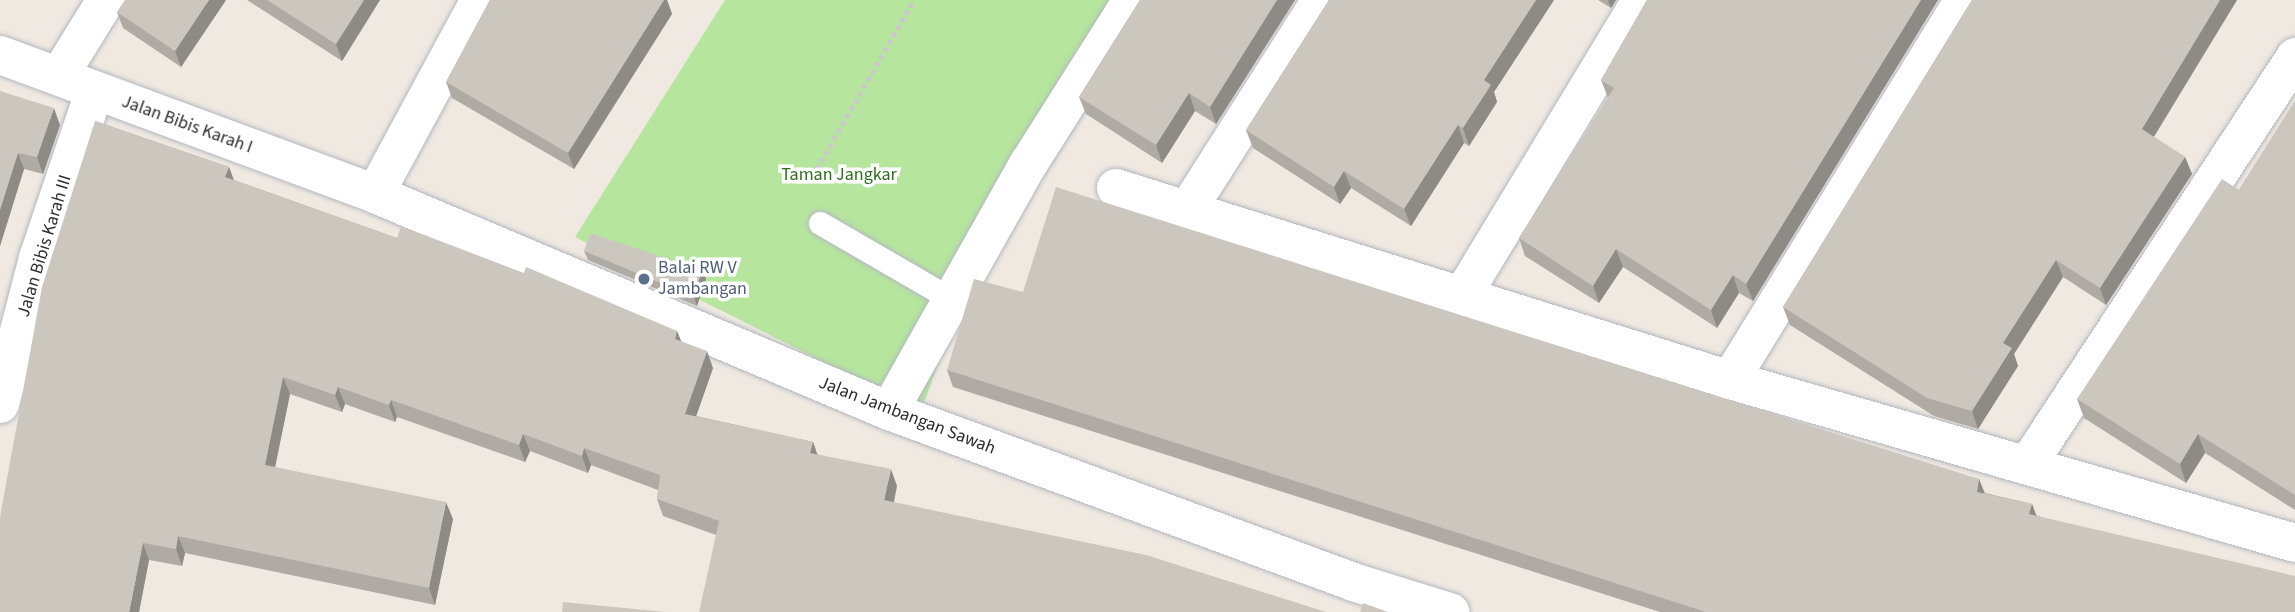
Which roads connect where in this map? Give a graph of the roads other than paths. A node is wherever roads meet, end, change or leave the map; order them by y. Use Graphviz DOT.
graph roads {
  1 [pos="106,0"];
  2 [pos="480,0"];
  3 [pos="1132,0"];
  4 [pos="1321,0"];
  5 [pos="1641,0"];
  6 [pos="1964,0"];
  7 [pos="0,55"];
  8 [pos="2295,57"];
  9 [pos="59,76"];
  10 [pos="95,90"];
  11 [pos="1116,188"];
  12 [pos="375,194"];
  13 [pos="1186,212"];
  14 [pos="820,223"];
  15 [pos="1462,296"];
  16 [pos="951,299"];
  17 [pos="1730,380"];
  18 [pos="0,404"];
  19 [pos="889,411"];
  20 [pos="2028,464"];
  21 [pos="2295,543"];
  22 [pos="1348,597"];
  23 [pos="1450,612"];
  1 -- 9 [label="street"];
  2 -- 12 [label="street"];
  3 -- 16 [label="street"];
  4 -- 13 [label="street"];
  5 -- 15 [label="street"];
  6 -- 17 [label="street"];
  7 -- 9 [label="street, Jalan Bibis Karah I"];
  8 -- 20 [label="street"];
  9 -- 10 [label="street, Jalan Bibis Karah I"];
  10 -- 12 [label="street, Jalan Bibis Karah I"];
  10 -- 18 [label="street, Jalan Bibis Karah III"];
  11 -- 13 [label="street"];
  12 -- 19 [label="street, Jalan Jambangan Sawah"];
  13 -- 15 [label="street"];
  14 -- 16 [label="lane"];
  15 -- 17 [label="street"];
  16 -- 19 [label="street"];
  17 -- 20 [label="street"];
  19 -- 22 [label="street, Jalan Jambangan Sawah"];
  20 -- 21 [label="street"];
  22 -- 23 [label="street, Jalan Jambangan Sawah"];
}
